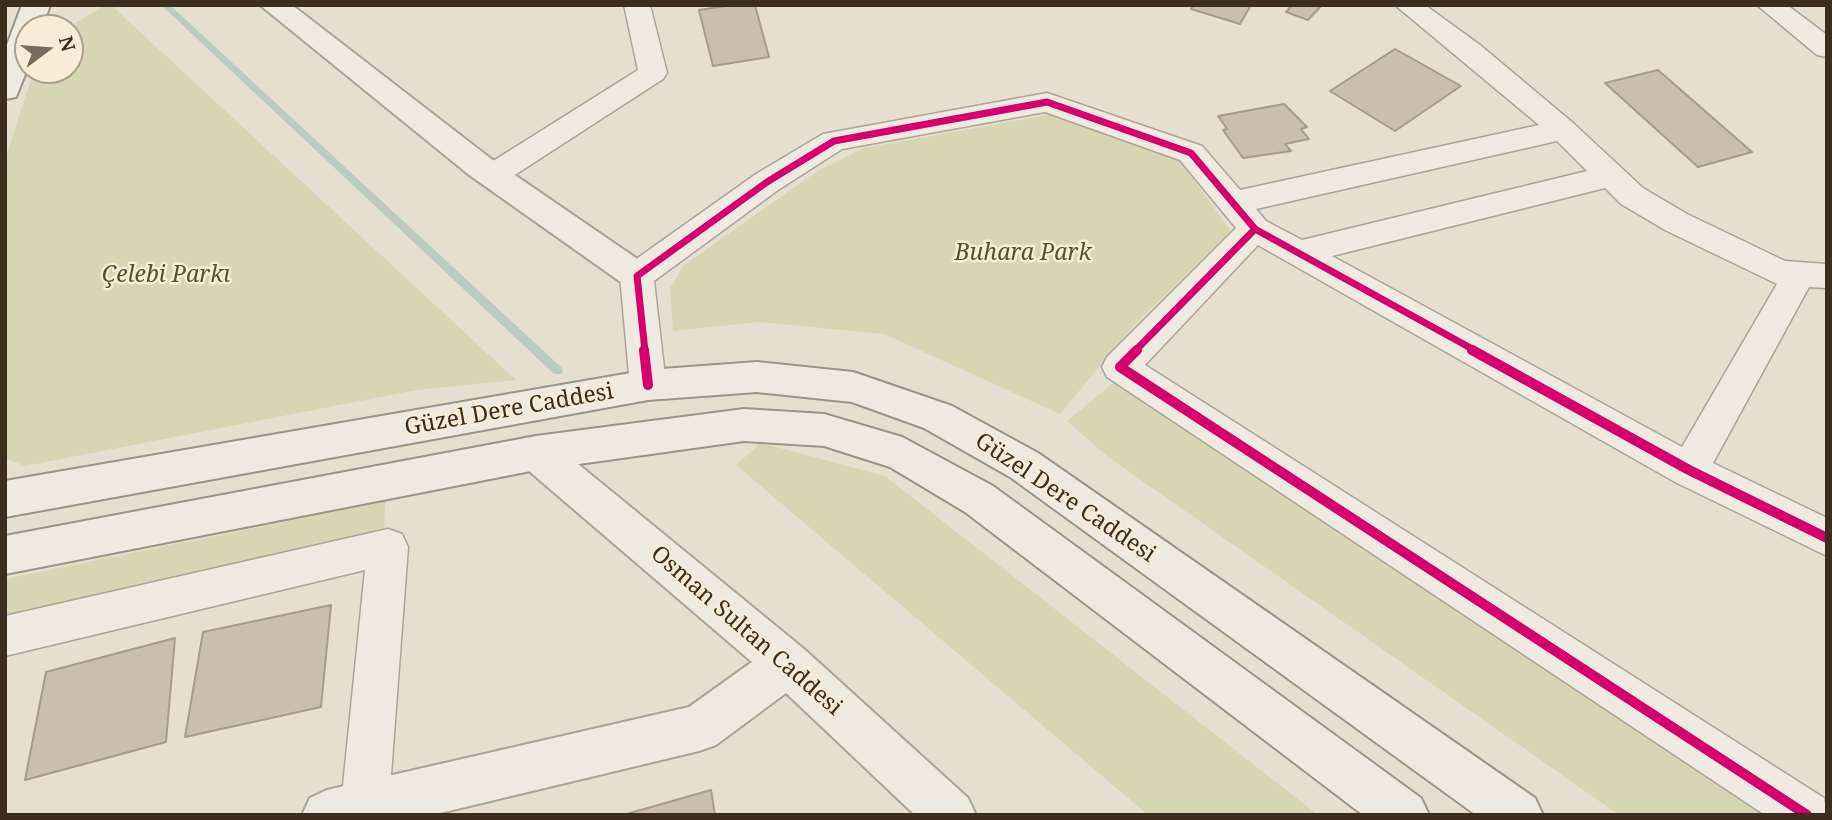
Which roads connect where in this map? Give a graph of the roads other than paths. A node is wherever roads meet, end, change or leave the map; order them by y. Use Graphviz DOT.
graph roads {
  1 [pos="36,5"];
  2 [pos="274,5"];
  3 [pos="637,5"];
  4 [pos="1770,5"];
  5 [pos="1410,6"];
  6 [pos="1827,49"];
  7 [pos="5,90"];
  8 [pos="1563,130"];
  9 [pos="493,175"];
  10 [pos="1609,176"];
  11 [pos="1243,216"];
  12 [pos="1298,253"];
  13 [pos="637,276"];
  14 [pos="1813,276"];
  15 [pos="648,385"];
  16 [pos="536,453"];
  17 [pos="1689,470"];
  18 [pos="18,493"];
  19 [pos="1827,538"];
  20 [pos="5,555"];
  21 [pos="5,635"];
  22 [pos="788,664"];
  23 [pos="352,811"];
  24 [pos="951,815"];
  25 [pos="1404,815"];
  26 [pos="1518,815"];
  27 [pos="1807,815"];
  1 -- 7 [label="main road"];
  2 -- 9 [label="main road"];
  3 -- 9 [label="street"];
  4 -- 6 [label="street"];
  5 -- 8 [label="street"];
  8 -- 10 [label="street"];
  8 -- 11 [label="street"];
  9 -- 13 [label="main road"];
  10 -- 12 [label="street"];
  10 -- 14 [label="street"];
  11 -- 12 [label="street"];
  11 -- 13 [label="street"];
  11 -- 27 [label="street"];
  12 -- 17 [label="street"];
  13 -- 15 [label="street"];
  14 -- 17 [label="street"];
  15 -- 18 [label="main road, Güzel Dere Caddesi"];
  15 -- 26 [label="main road, Güzel Dere Caddesi"];
  16 -- 20 [label="main road, Güzel Dere Caddesi"];
  16 -- 22 [label="main road, Osman Sultan Caddesi"];
  16 -- 25 [label="main road, Güzel Dere Caddesi"];
  17 -- 19 [label="street"];
  21 -- 23 [label="street"];
  22 -- 23 [label="main road"];
  22 -- 24 [label="main road, Osman Sultan Caddesi"];
}
